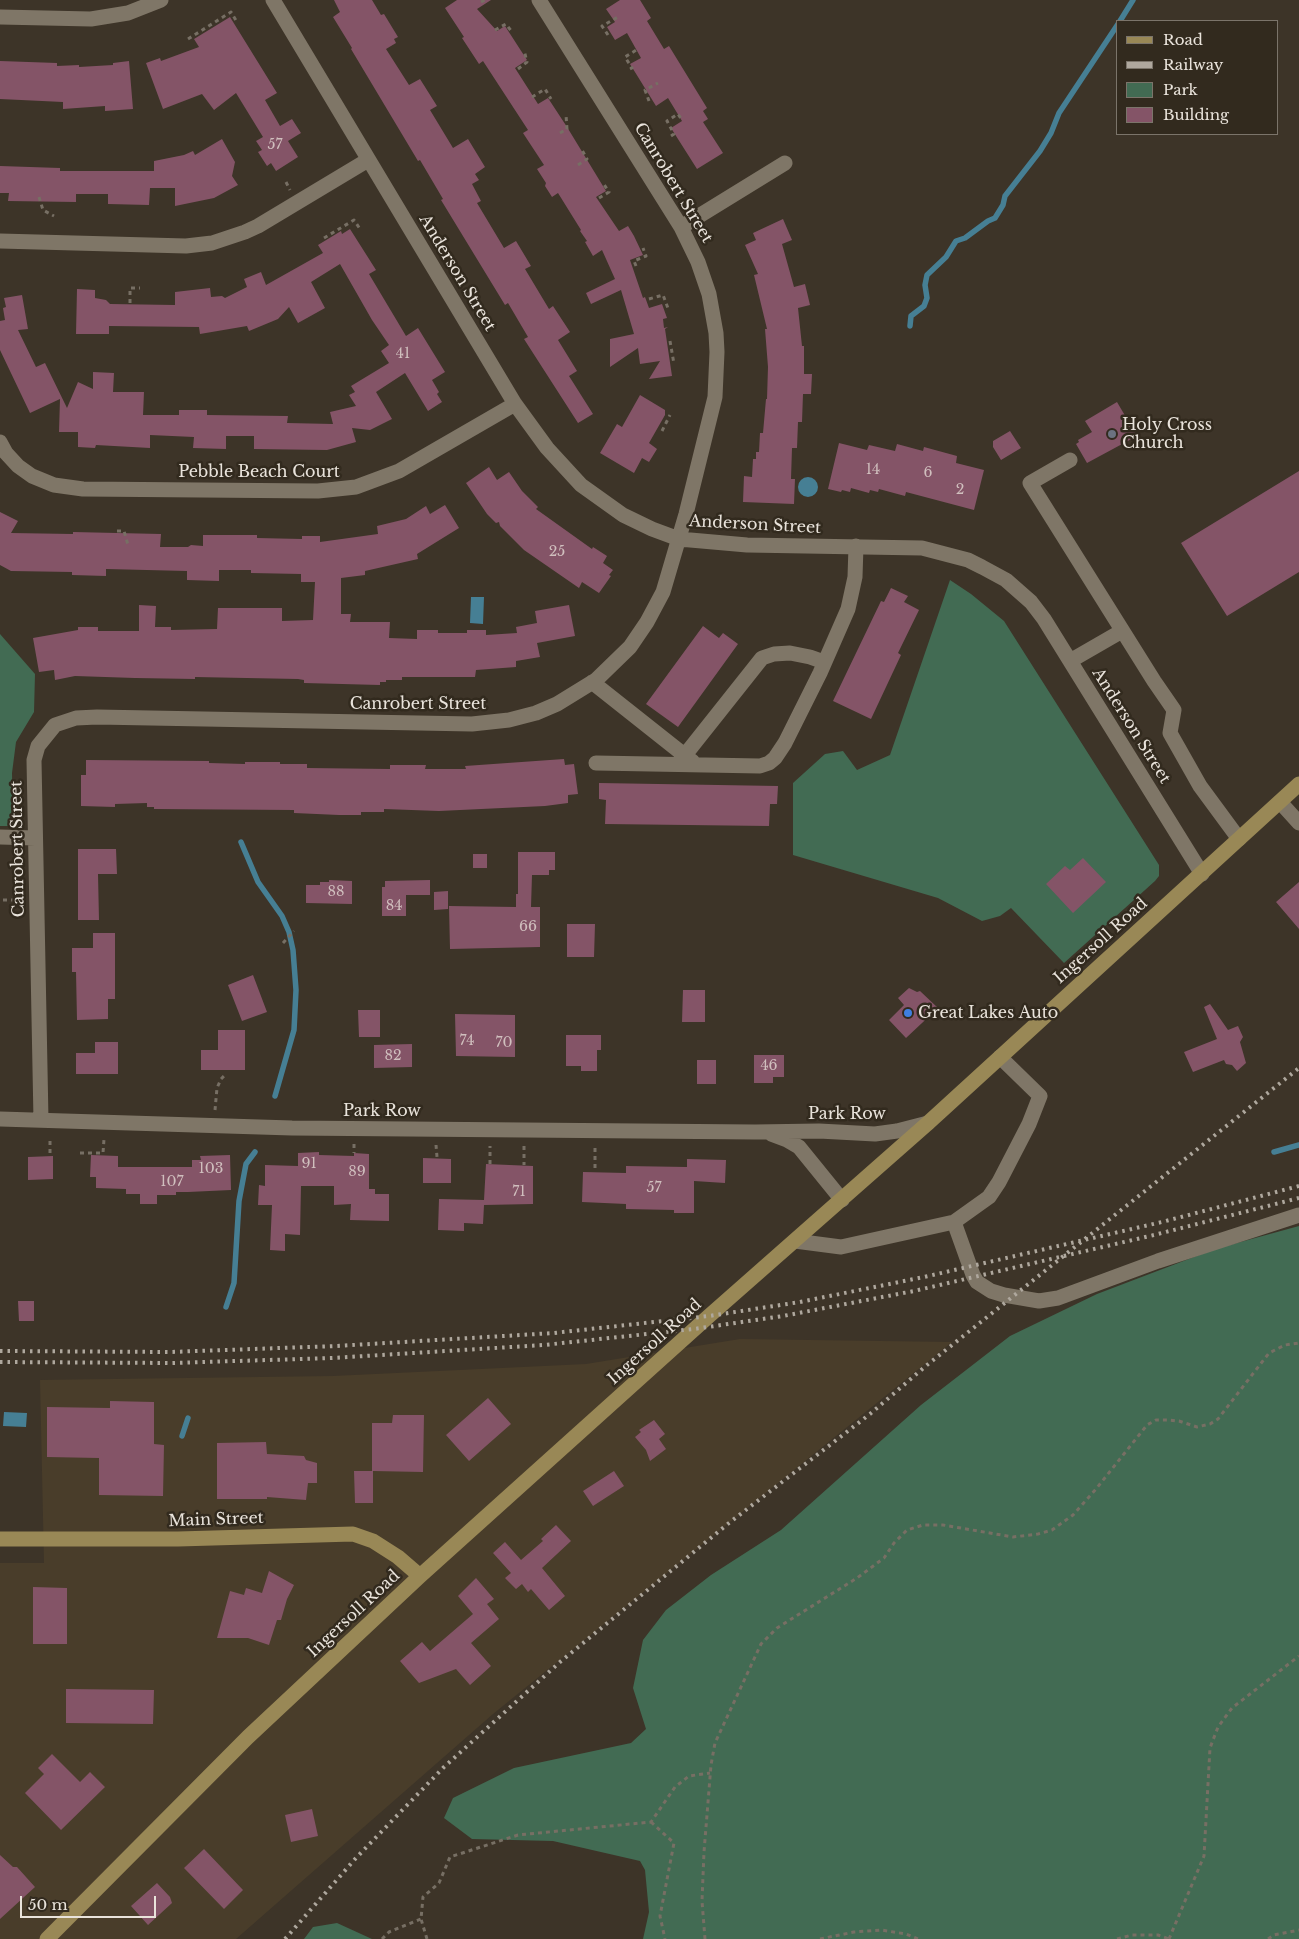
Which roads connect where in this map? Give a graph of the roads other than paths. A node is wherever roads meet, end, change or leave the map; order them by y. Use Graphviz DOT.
graph roads {
  1 [pos="162,0"];
  2 [pos="273,0"];
  3 [pos="539,0"];
  4 [pos="0,17"];
  5 [pos="368,160"];
  6 [pos="785,163"];
  7 [pos="681,227"];
  8 [pos="0,241"];
  9 [pos="515,404"];
  10 [pos="0,442"];
  11 [pos="1070,460"];
  12 [pos="680,539"];
  13 [pos="856,546"];
  14 [pos="1122,631"];
  15 [pos="1070,661"];
  16 [pos="824,662"];
  17 [pos="592,682"];
  18 [pos="691,760"];
  19 [pos="596,763"];
  20 [pos="1299,784"];
  21 [pos="1280,802"];
  22 [pos="1299,823"];
  23 [pos="0,837"];
  24 [pos="35,838"];
  25 [pos="1240,839"];
  26 [pos="1202,874"];
  27 [pos="1000,1057"];
  28 [pos="0,1119"];
  29 [pos="41,1120"];
  30 [pos="928,1123"];
  31 [pos="764,1132"];
  32 [pos="842,1200"];
  33 [pos="1299,1215"];
  34 [pos="954,1222"];
  35 [pos="794,1241"];
  36 [pos="0,1538"];
  37 [pos="420,1576"];
  38 [pos="47,1939"];
  1 -- 4 [label="street"];
  2 -- 5 [label="street, Anderson Street"];
  3 -- 7 [label="street, Canrobert Street"];
  5 -- 8 [label="street"];
  5 -- 9 [label="street, Anderson Street"];
  6 -- 7 [label="street"];
  7 -- 12 [label="street, Canrobert Street"];
  9 -- 10 [label="street, Pebble Beach Court"];
  9 -- 12 [label="street, Anderson Street"];
  11 -- 14 [label="street"];
  12 -- 13 [label="street, Anderson Street"];
  12 -- 17 [label="street, Canrobert Street"];
  13 -- 15 [label="street, Anderson Street"];
  13 -- 16 [label="street"];
  14 -- 15 [label="street"];
  14 -- 25 [label="street"];
  15 -- 26 [label="street, Anderson Street"];
  16 -- 18 [label="street"];
  16 -- 18 [label="street"];
  17 -- 18 [label="street"];
  17 -- 24 [label="street, Canrobert Street"];
  18 -- 19 [label="street"];
  20 -- 21 [label="main road, Ingersoll Road"];
  21 -- 22 [label="street"];
  21 -- 25 [label="main road, Ingersoll Road"];
  23 -- 24 [label="street"];
  24 -- 29 [label="street, Canrobert Street"];
  25 -- 26 [label="main road, Ingersoll Road"];
  26 -- 27 [label="main road, Ingersoll Road"];
  27 -- 30 [label="main road, Ingersoll Road"];
  27 -- 34 [label="street"];
  28 -- 29 [label="street, Park Row"];
  29 -- 31 [label="street, Park Row"];
  30 -- 31 [label="street, Park Row"];
  30 -- 32 [label="main road, Ingersoll Road"];
  31 -- 32 [label="street, Park Row"];
  32 -- 35 [label="main road, Ingersoll Road"];
  33 -- 34 [label="street"];
  34 -- 35 [label="street"];
  35 -- 37 [label="main road, Ingersoll Road"];
  36 -- 37 [label="main road, Main Street"];
  37 -- 38 [label="main road, Ingersoll Road"];
}
